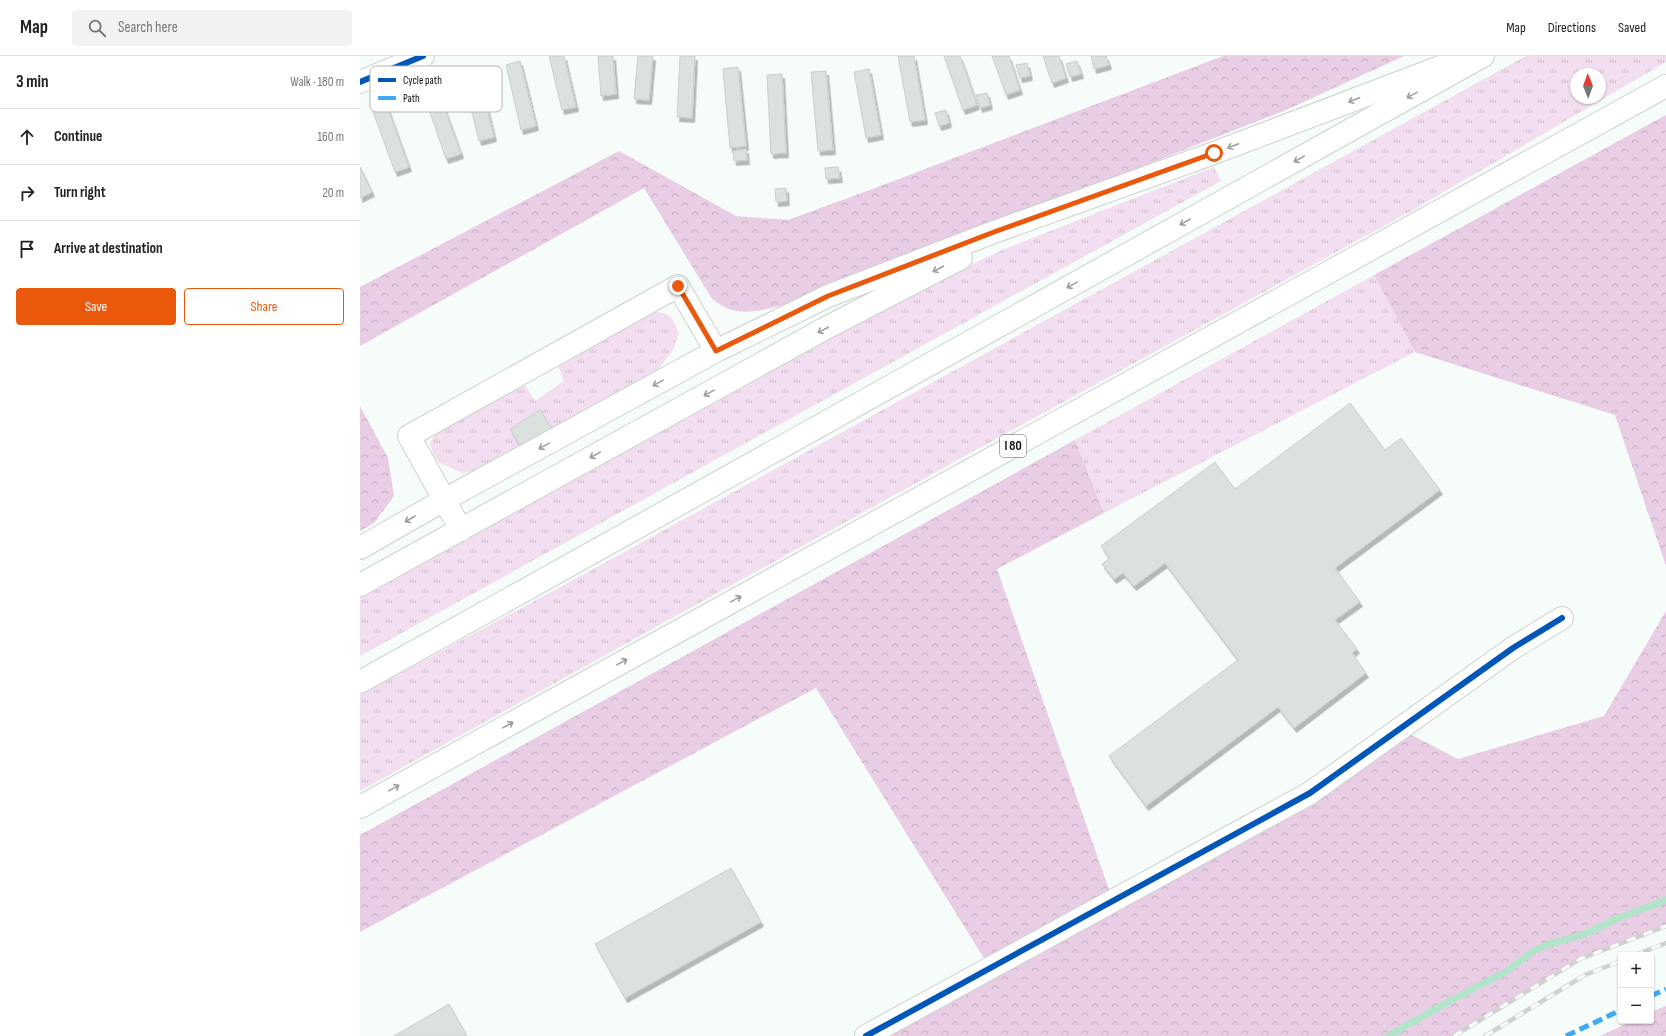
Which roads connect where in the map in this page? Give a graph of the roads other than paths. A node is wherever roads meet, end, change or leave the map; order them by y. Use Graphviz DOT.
graph roads {
  1 [pos="423,56"];
  2 [pos="1469,56"];
  3 [pos="1483,56"];
  4 [pos="399,66"];
  5 [pos="370,78"];
  6 [pos="360,82"];
  7 [pos="1666,86"];
  8 [pos="1114,189"];
  9 [pos="716,351"];
  10 [pos="444,500"];
  11 [pos="461,530"];
  12 [pos="360,548"];
  13 [pos="360,585"];
  14 [pos="1562,618"];
  15 [pos="360,682"];
  16 [pos="360,807"];
  17 [pos="866,1036"];
  1 -- 4 [label="main road"];
  2 -- 8 [label="main road, one-way"];
  3 -- 15 [label="main road, one-way"];
  5 -- 6 [label="main road"];
  16 -- 7 [label="main road, I 80, one-way"];
  8 -- 9 [label="main road"];
  8 -- 11 [label="main road, one-way"];
  9 -- 10 [label="main road, one-way"];
  9 -- 10 [label="main road"];
  10 -- 11 [label="main road"];
  10 -- 12 [label="main road, one-way"];
  11 -- 13 [label="main road"];
  14 -- 17 [label="main road"];
}
